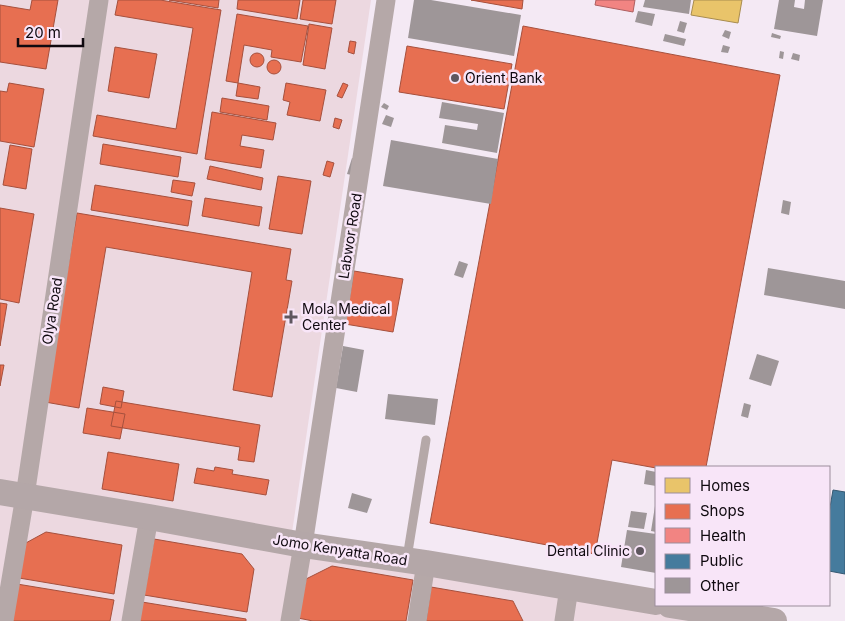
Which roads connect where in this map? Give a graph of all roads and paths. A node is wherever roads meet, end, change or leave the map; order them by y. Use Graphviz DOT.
graph roads {
  1 [pos="99,0"];
  2 [pos="386,0"];
  3 [pos="426,440"];
  4 [pos="12,494"];
  5 [pos="149,517"];
  6 [pos="303,545"];
  7 [pos="416,562"];
  8 [pos="569,588"];
  9 [pos="655,602"];
  10 [pos="676,606"];
  11 [pos="4,621"];
  12 [pos="131,621"];
  13 [pos="290,621"];
  14 [pos="417,621"];
  15 [pos="564,621"];
  16 [pos="774,621"];
  1 -- 4 [label="street, Olya Road"];
  2 -- 6 [label="street, Labwor Road"];
  3 -- 7 [label="lane"];
  4 -- 5 [label="main road, Jomo Kenyatta Road"];
  4 -- 11 [label="street, Olya Road"];
  5 -- 6 [label="main road, Jomo Kenyatta Road"];
  5 -- 12 [label="street"];
  6 -- 7 [label="main road, Jomo Kenyatta Road"];
  6 -- 13 [label="street, Labwor Road"];
  7 -- 8 [label="main road, Jomo Kenyatta Road"];
  7 -- 14 [label="street"];
  8 -- 9 [label="main road, Jomo Kenyatta Road"];
  8 -- 15 [label="street"];
  10 -- 16 [label="main road"];
}
